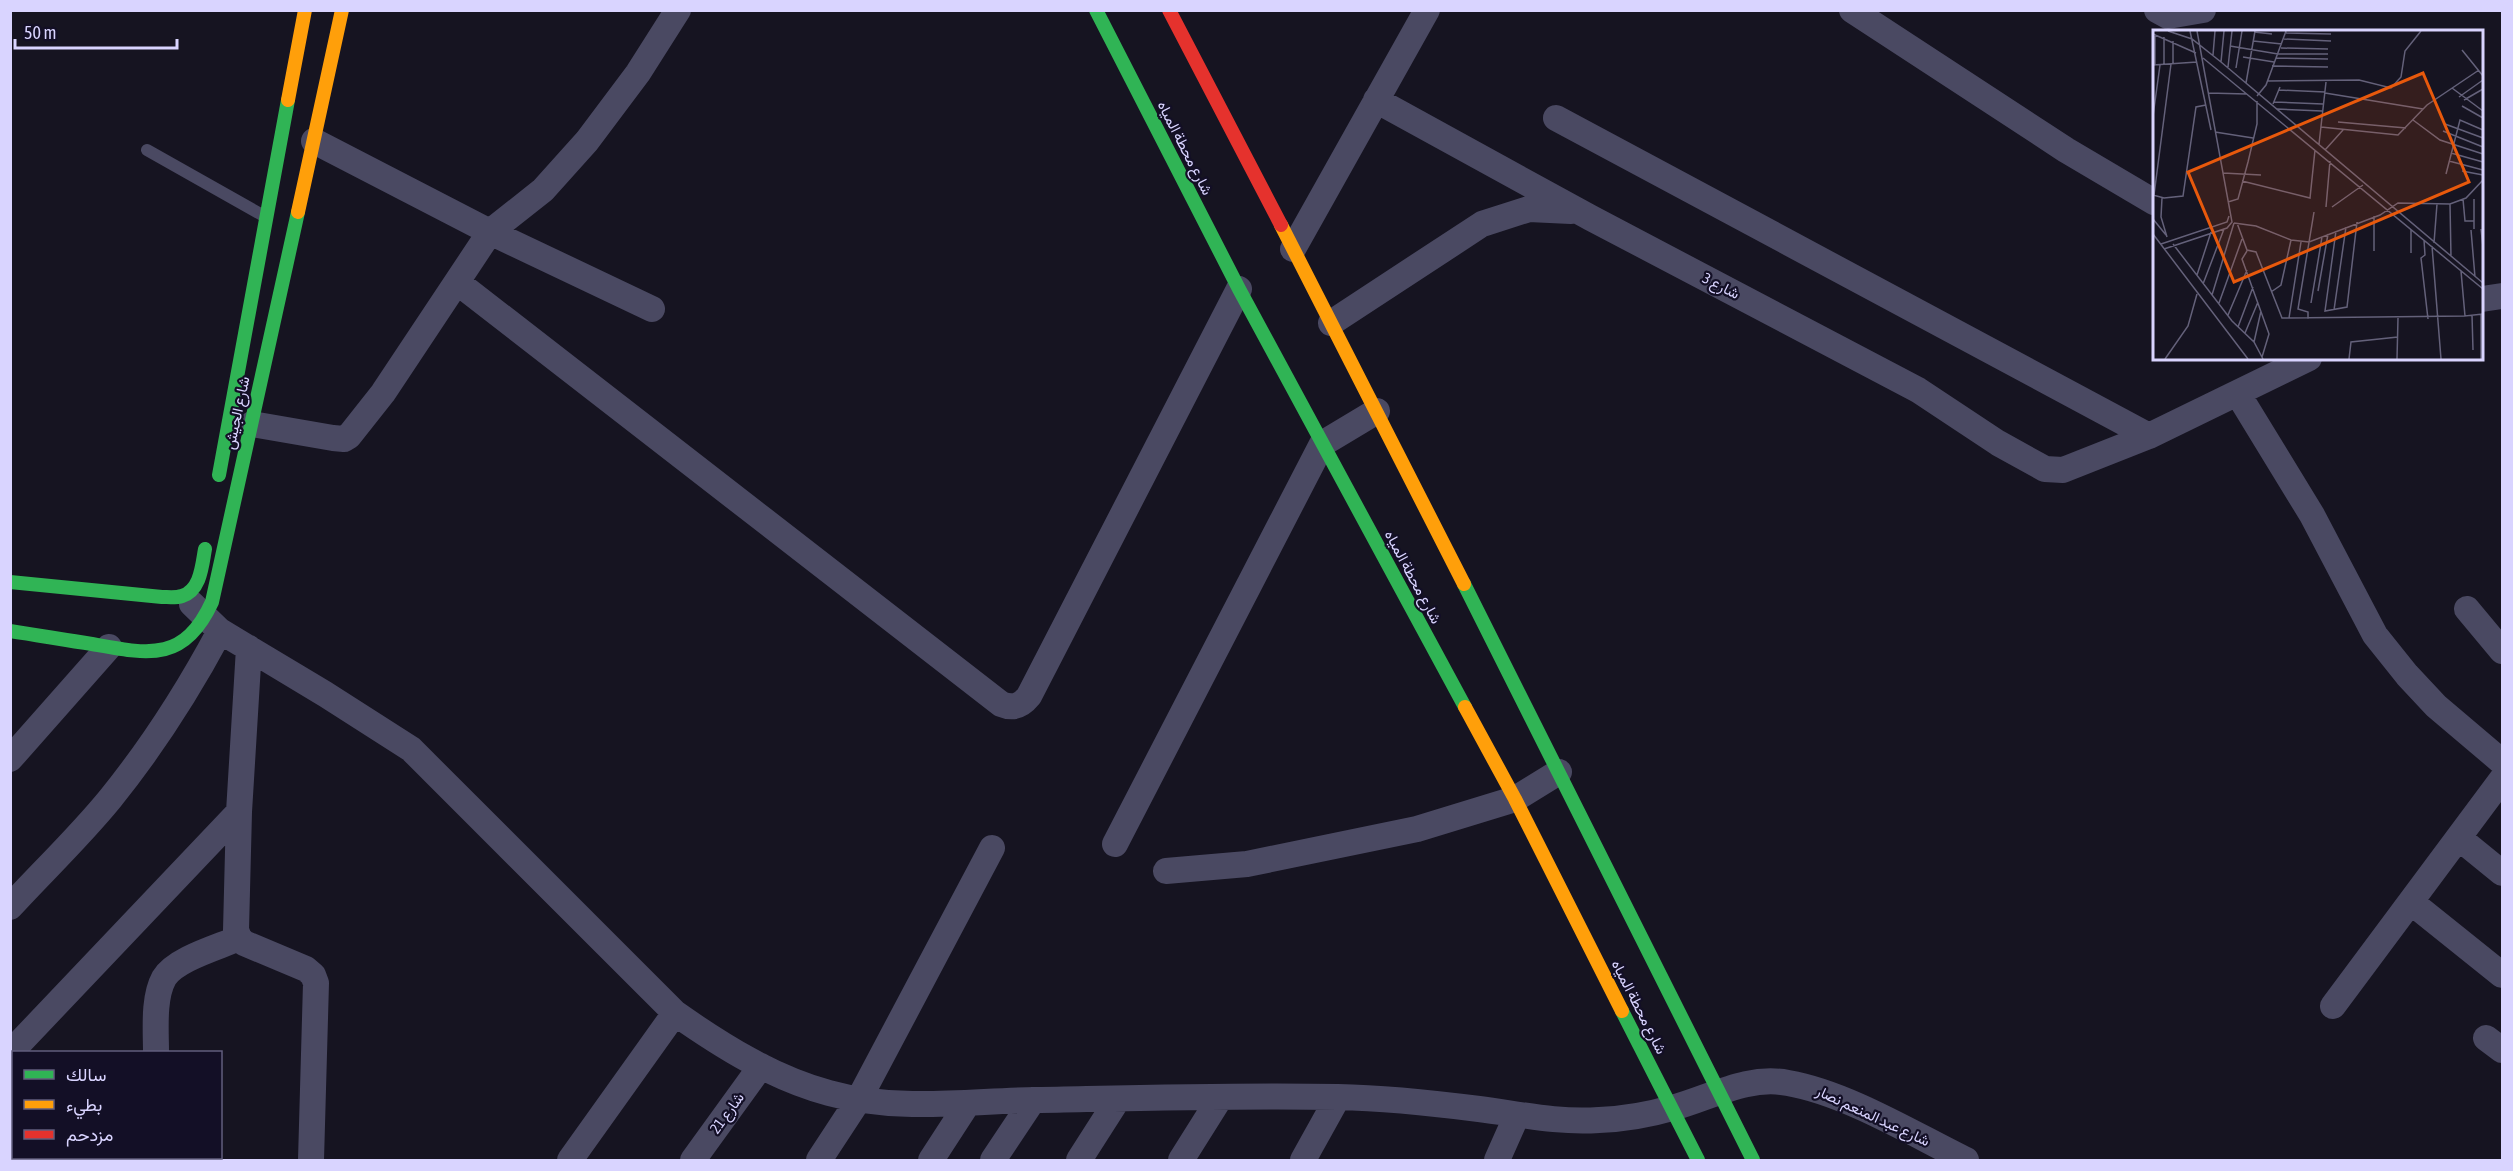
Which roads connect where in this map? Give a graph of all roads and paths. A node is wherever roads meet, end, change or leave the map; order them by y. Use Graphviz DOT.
graph roads {
  1 [pos="305,10"];
  2 [pos="342,10"];
  3 [pos="678,10"];
  4 [pos="1096,10"];
  5 [pos="1169,10"];
  6 [pos="1427,10"];
  7 [pos="1852,10"];
  8 [pos="2157,10"];
  9 [pos="2203,10"];
  10 [pos="301,31"];
  11 [pos="336,38"];
  12 [pos="1377,100"];
  13 [pos="1556,118"];
  14 [pos="314,141"];
  15 [pos="147,150"];
  16 [pos="2153,201"];
  17 [pos="266,217"];
  18 [pos="1591,218"];
  19 [pos="490,232"];
  20 [pos="1293,249"];
  21 [pos="457,282"];
  22 [pos="1239,289"];
  23 [pos="2502,296"];
  24 [pos="2483,299"];
  25 [pos="652,309"];
  26 [pos="1331,323"];
  27 [pos="2305,360"];
  28 [pos="2238,394"];
  29 [pos="1377,411"];
  30 [pos="252,424"];
  31 [pos="2149,436"];
  32 [pos="1322,444"];
  33 [pos="215,493"];
  34 [pos="207,539"];
  35 [pos="10,582"];
  36 [pos="182,596"];
  37 [pos="2467,609"];
  38 [pos="213,624"];
  39 [pos="10,632"];
  40 [pos="109,648"];
  41 [pos="249,648"];
  42 [pos="2502,651"];
  43 [pos="10,759"];
  44 [pos="2502,762"];
  45 [pos="1559,772"];
  46 [pos="2502,779"];
  47 [pos="1515,800"];
  48 [pos="238,812"];
  49 [pos="2459,838"];
  50 [pos="1115,844"];
  51 [pos="992,848"];
  52 [pos="1166,871"];
  53 [pos="2502,873"];
  54 [pos="2410,902"];
  55 [pos="10,906"];
  56 [pos="239,938"];
  57 [pos="2502,975"];
  58 [pos="2333,1006"];
  59 [pos="675,1013"];
  60 [pos="156,1051"];
  61 [pos="10,1053"];
  62 [pos="761,1066"];
  63 [pos="1720,1093"];
  64 [pos="1338,1097"];
  65 [pos="1220,1098"];
  66 [pos="859,1099"];
  67 [pos="1118,1099"];
  68 [pos="1033,1100"];
  69 [pos="968,1103"];
  70 [pos="1672,1108"];
  71 [pos="1517,1115"];
  72 [pos="310,1161"];
  73 [pos="570,1161"];
  74 [pos="693,1161"];
  75 [pos="819,1161"];
  76 [pos="932,1161"];
  77 [pos="993,1161"];
  78 [pos="1079,1161"];
  79 [pos="1181,1161"];
  80 [pos="1303,1161"];
  81 [pos="1497,1161"];
  82 [pos="1698,1161"];
  83 [pos="1753,1161"];
  84 [pos="1966,1161"];
  1 -- 10 [label="street, شارع الجيش"];
  2 -- 11 [label="street, شارع الجيش"];
  3 -- 19 [label="street"];
  4 -- 22 [label="street, شارع محطة المياه"];
  5 -- 20 [label="street"];
  6 -- 12 [label="street"];
  7 -- 16 [label="street"];
  8 -- 9 [label="street"];
  10 -- 11 [label="street"];
  10 -- 17 [label="street, شارع الجيش"];
  11 -- 14 [label="street, شارع الجيش"];
  12 -- 18 [label="street, شارع 3"];
  12 -- 20 [label="street"];
  13 -- 31 [label="street"];
  14 -- 19 [label="street"];
  14 -- 30 [label="street, شارع الجيش"];
  15 -- 17 [label="lane"];
  17 -- 33 [label="street, شارع الجيش"];
  18 -- 26 [label="street"];
  18 -- 31 [label="street, شارع 3"];
  19 -- 21 [label="street"];
  19 -- 25 [label="street"];
  20 -- 26 [label="street"];
  21 -- 22 [label="street"];
  21 -- 30 [label="street"];
  22 -- 32 [label="street, شارع محطة المياه"];
  23 -- 24 [label="street"];
  26 -- 29 [label="street"];
  27 -- 28 [label="street"];
  28 -- 31 [label="street"];
  28 -- 44 [label="street"];
  29 -- 32 [label="street"];
  29 -- 45 [label="street"];
  30 -- 38 [label="street, شارع الجيش"];
  32 -- 47 [label="street, شارع محطة المياه"];
  32 -- 50 [label="street"];
  34 -- 36 [label="street"];
  35 -- 36 [label="street"];
  36 -- 38 [label="street, شارع عبد المنعم نصار"];
  37 -- 42 [label="street"];
  38 -- 40 [label="street, شارع الجيش"];
  38 -- 41 [label="street, شارع عبد المنعم نصار"];
  38 -- 55 [label="street"];
  39 -- 40 [label="street, شارع الجيش"];
  40 -- 43 [label="street"];
  41 -- 48 [label="street"];
  41 -- 59 [label="street, شارع عبد المنعم نصار"];
  45 -- 47 [label="street"];
  45 -- 63 [label="street"];
  46 -- 49 [label="street"];
  47 -- 52 [label="street"];
  47 -- 70 [label="street, شارع محطة المياه"];
  48 -- 56 [label="street"];
  48 -- 61 [label="street"];
  49 -- 53 [label="street"];
  49 -- 54 [label="street"];
  51 -- 66 [label="street"];
  54 -- 57 [label="street"];
  54 -- 58 [label="street"];
  56 -- 60 [label="street"];
  56 -- 72 [label="street"];
  59 -- 62 [label="street, شارع عبد المنعم نصار"];
  59 -- 73 [label="street"];
  62 -- 66 [label="street, شارع عبد المنعم نصار"];
  62 -- 74 [label="street, شارع 21"];
  63 -- 70 [label="street, شارع عبد المنعم نصار"];
  63 -- 83 [label="street"];
  63 -- 84 [label="street, شارع عبد المنعم نصار"];
  64 -- 65 [label="street, شارع عبد المنعم نصار"];
  64 -- 71 [label="street, شارع عبد المنعم نصار"];
  64 -- 80 [label="street"];
  65 -- 67 [label="street, شارع عبد المنعم نصار"];
  65 -- 79 [label="street"];
  66 -- 69 [label="street, شارع عبد المنعم نصار"];
  66 -- 75 [label="street"];
  67 -- 68 [label="street, شارع عبد المنعم نصار"];
  67 -- 78 [label="street"];
  68 -- 69 [label="street, شارع عبد المنعم نصار"];
  68 -- 77 [label="street"];
  69 -- 76 [label="street"];
  70 -- 71 [label="street, شارع عبد المنعم نصار"];
  70 -- 82 [label="street, شارع محطة المياه"];
  71 -- 81 [label="street"];
}
